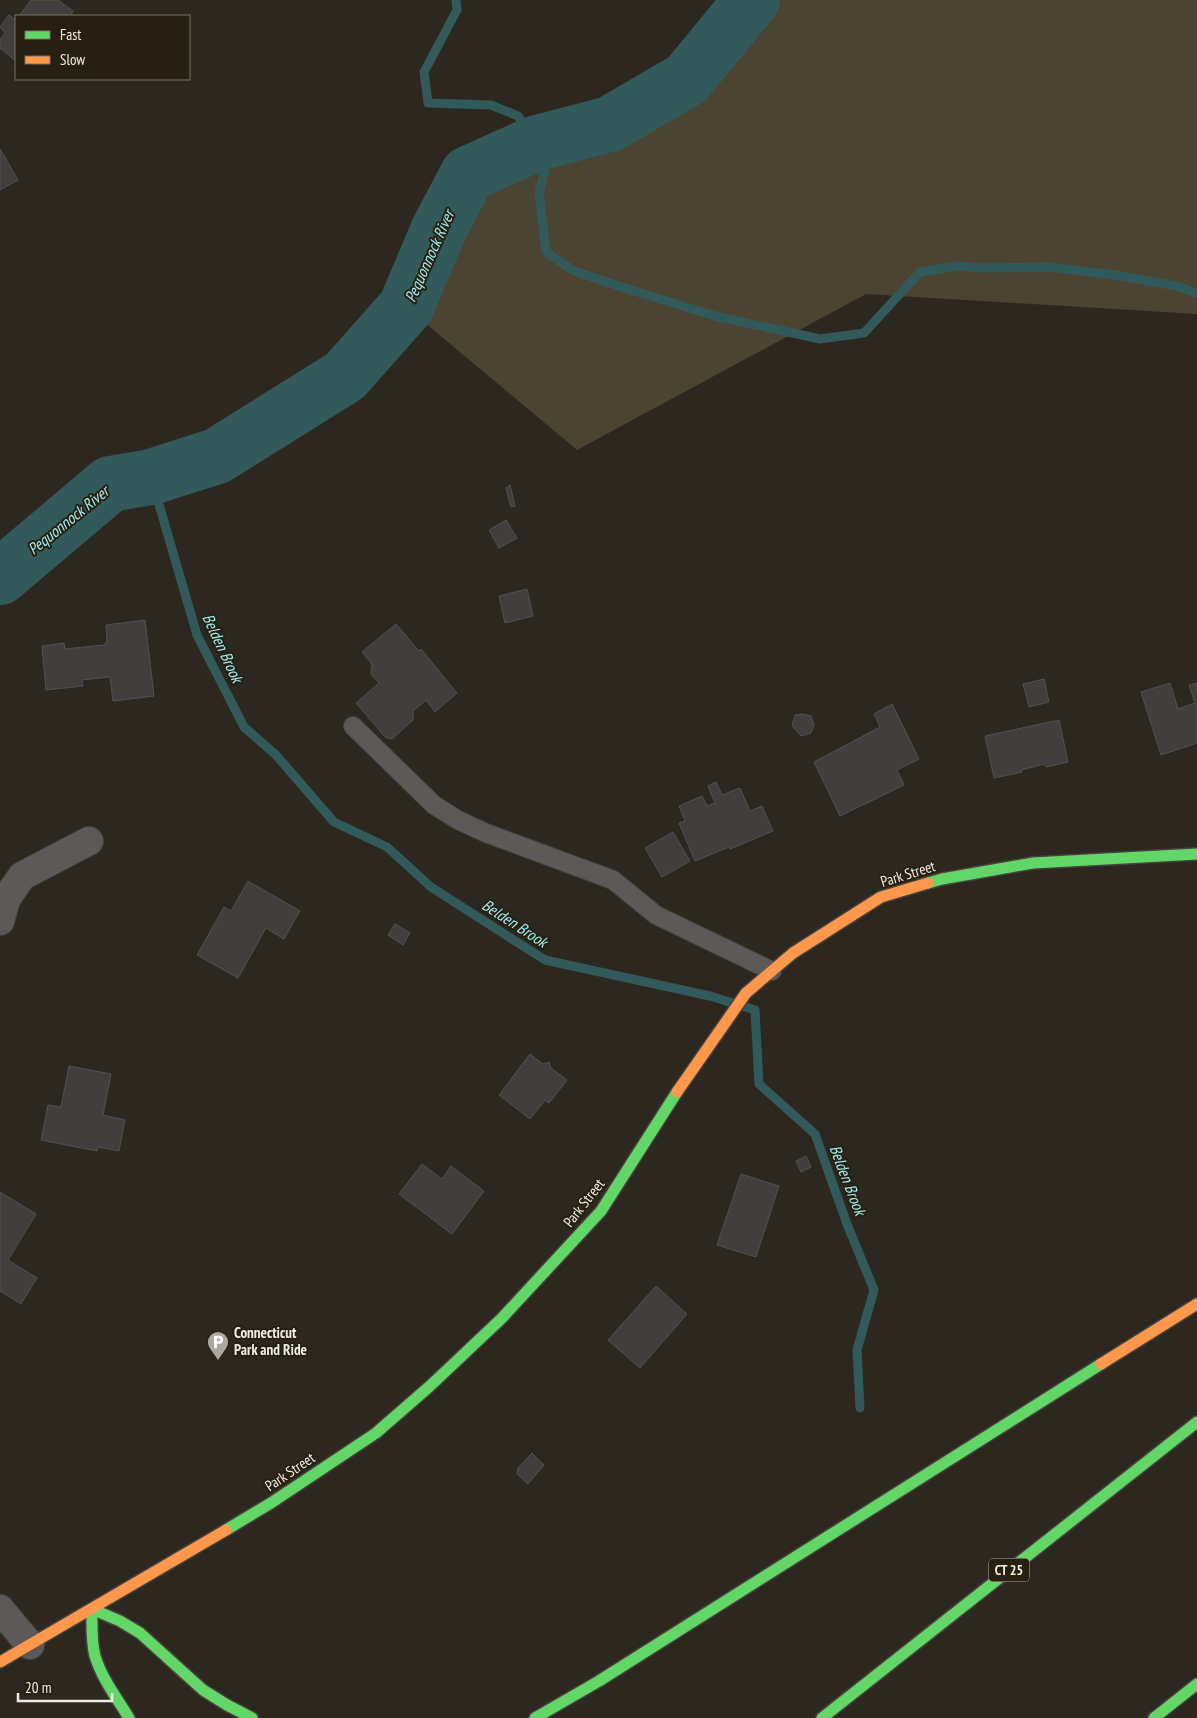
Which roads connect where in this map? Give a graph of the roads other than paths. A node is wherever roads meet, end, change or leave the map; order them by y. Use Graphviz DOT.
graph roads {
  1 [pos="353,726"];
  2 [pos="88,841"];
  3 [pos="1197,854"];
  4 [pos="0,921"];
  5 [pos="772,971"];
  6 [pos="1197,1304"];
  7 [pos="1197,1422"];
  8 [pos="0,1609"];
  9 [pos="92,1609"];
  10 [pos="30,1645"];
  11 [pos="0,1662"];
  12 [pos="1197,1684"];
  13 [pos="129,1718"];
  14 [pos="252,1718"];
  15 [pos="535,1718"];
  16 [pos="822,1718"];
  17 [pos="1154,1718"];
  1 -- 5 [label="lane"];
  2 -- 4 [label="street"];
  3 -- 5 [label="main road, Park Street"];
  5 -- 9 [label="main road, Park Street"];
  6 -- 15 [label="main road"];
  7 -- 16 [label="main road, CT 25"];
  8 -- 10 [label="street"];
  9 -- 10 [label="main road, Park Street"];
  9 -- 13 [label="main road"];
  9 -- 14 [label="main road"];
  10 -- 11 [label="main road, Park Street"];
  12 -- 17 [label="main road"];
}
